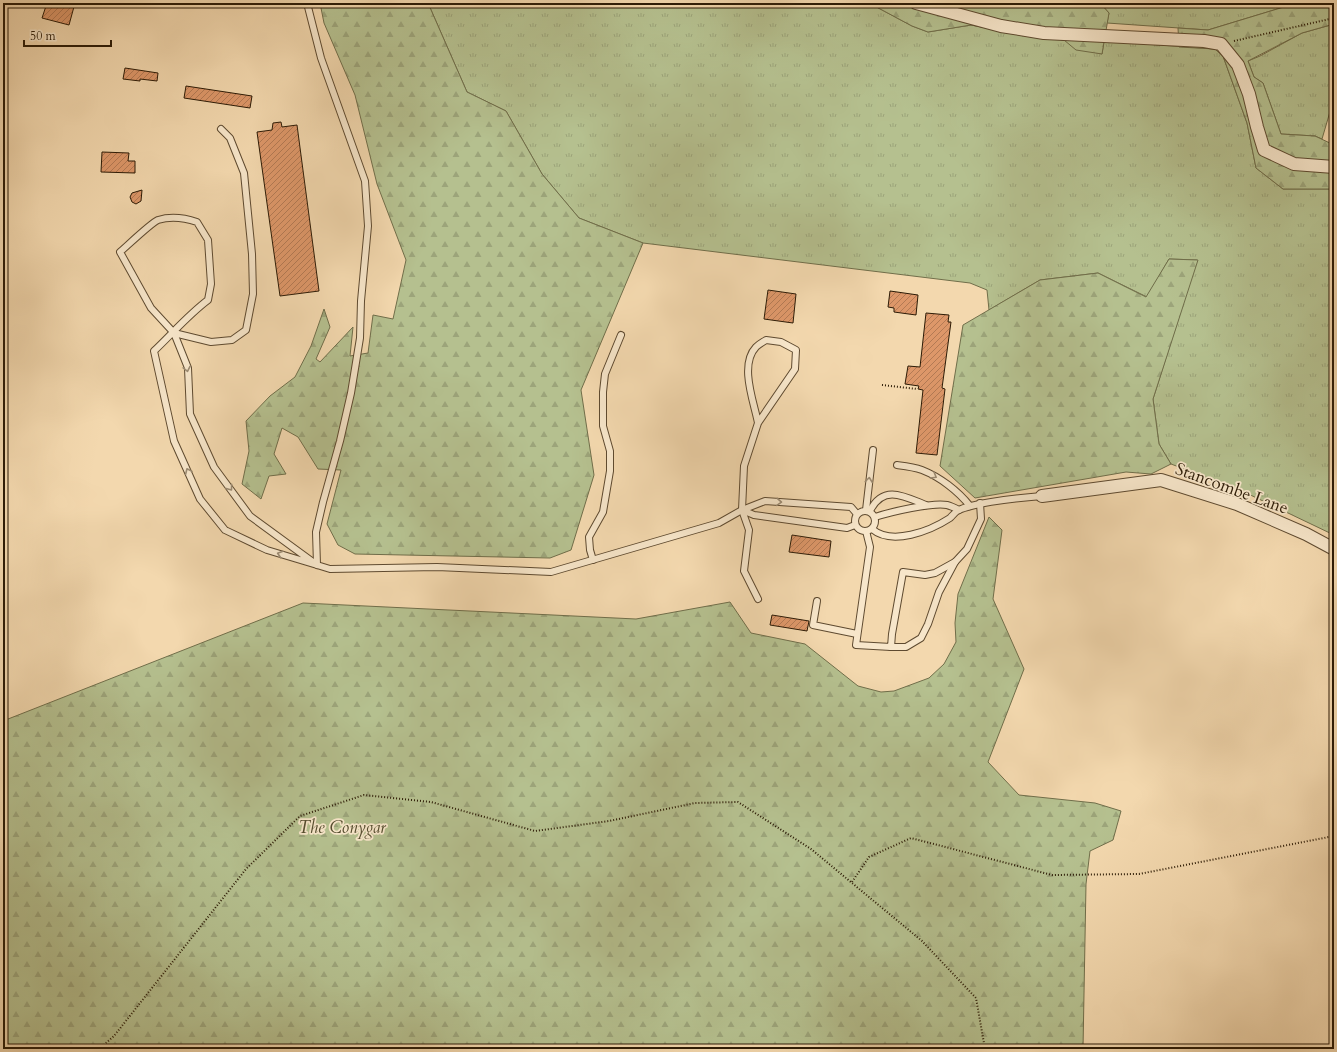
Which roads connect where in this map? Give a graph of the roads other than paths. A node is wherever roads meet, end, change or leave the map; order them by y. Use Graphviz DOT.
graph roads {
  1 [pos="307,3"];
  2 [pos="916,3"];
  3 [pos="220,128"];
  4 [pos="1334,167"];
  5 [pos="174,333"];
  6 [pos="621,336"];
  7 [pos="758,423"];
  8 [pos="873,450"];
  9 [pos="897,465"];
  10 [pos="1042,496"];
  11 [pos="980,504"];
  12 [pos="926,505"];
  13 [pos="970,506"];
  14 [pos="742,510"];
  15 [pos="959,510"];
  16 [pos="868,511"];
  17 [pos="857,514"];
  18 [pos="875,517"];
  19 [pos="855,525"];
  20 [pos="869,530"];
  21 [pos="1334,549"];
  22 [pos="593,560"];
  23 [pos="955,562"];
  24 [pos="317,565"];
  25 [pos="758,599"];
  26 [pos="817,601"];
  27 [pos="857,634"];
  28 [pos="892,647"];
  1 -- 24 [label="lane"];
  2 -- 4 [label="street"];
  3 -- 5 [label="lane"];
  5 -- 5 [label="lane"];
  5 -- 24 [label="lane, one-way"];
  24 -- 5 [label="lane, one-way"];
  6 -- 22 [label="lane"];
  7 -- 7 [label="lane"];
  7 -- 14 [label="lane"];
  16 -- 8 [label="lane, one-way"];
  9 -- 13 [label="lane, one-way"];
  10 -- 11 [label="lane"];
  10 -- 21 [label="street, Stancombe Lane"];
  11 -- 13 [label="lane"];
  11 -- 23 [label="lane"];
  12 -- 15 [label="lane"];
  12 -- 16 [label="lane"];
  12 -- 18 [label="lane"];
  13 -- 15 [label="lane"];
  14 -- 17 [label="lane, one-way"];
  14 -- 19 [label="lane"];
  14 -- 22 [label="lane"];
  14 -- 25 [label="lane"];
  15 -- 20 [label="lane"];
  16 -- 17 [label="lane"];
  16 -- 18 [label="lane"];
  17 -- 19 [label="lane"];
  18 -- 20 [label="lane"];
  19 -- 20 [label="lane"];
  20 -- 27 [label="lane"];
  22 -- 24 [label="lane"];
  23 -- 28 [label="lane"];
  23 -- 28 [label="lane"];
  26 -- 27 [label="lane"];
  27 -- 28 [label="lane"];
}
